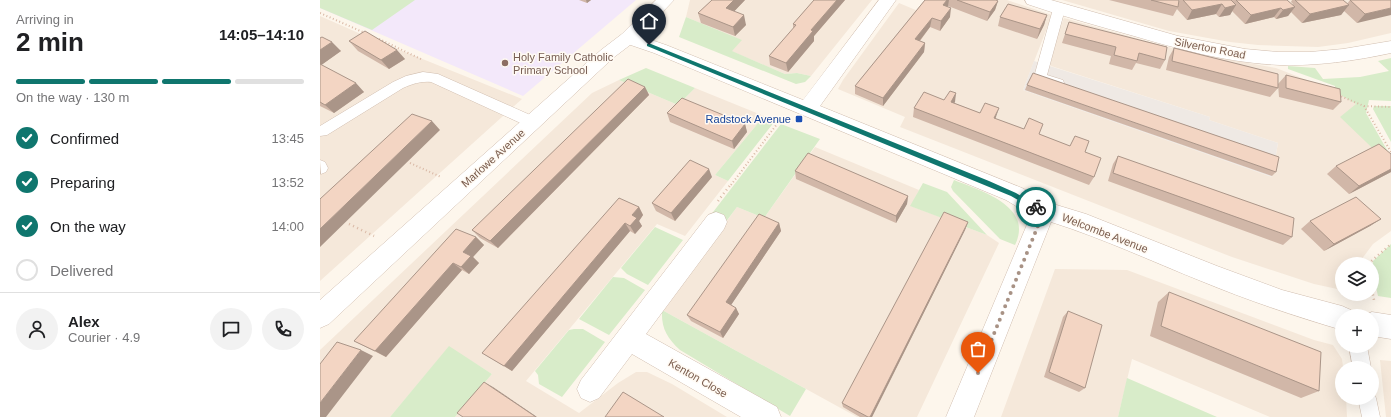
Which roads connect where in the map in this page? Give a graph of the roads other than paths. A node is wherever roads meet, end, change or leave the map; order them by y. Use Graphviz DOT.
graph roads {
  1 [pos="666,0"];
  2 [pos="888,0"];
  3 [pos="1033,0"];
  4 [pos="1059,9"];
  5 [pos="628,38"];
  6 [pos="1391,48"];
  7 [pos="1070,87"];
  8 [pos="807,109"];
  9 [pos="532,122"];
  10 [pos="321,132"];
  11 [pos="1044,211"];
  12 [pos="716,222"];
  13 [pos="320,316"];
  14 [pos="1335,316"];
  15 [pos="1379,325"];
  16 [pos="1391,327"];
  17 [pos="628,338"];
  18 [pos="590,389"];
  19 [pos="1368,405"];
  20 [pos="765,417"];
  21 [pos="960,417"];
  22 [pos="1371,417"];
  1 -- 5 [label="street, Marlowe Avenue"];
  2 -- 8 [label="street"];
  3 -- 4 [label="street, Silverton Road"];
  4 -- 6 [label="street, Silverton Road"];
  4 -- 7 [label="lane"];
  5 -- 8 [label="street, Welcombe Avenue"];
  5 -- 9 [label="street, Marlowe Avenue"];
  8 -- 11 [label="street, Welcombe Avenue"];
  9 -- 10 [label="lane"];
  9 -- 13 [label="street, Marlowe Avenue"];
  11 -- 14 [label="street, Welcombe Avenue"];
  11 -- 21 [label="street"];
  12 -- 17 [label="street"];
  15 -- 16 [label="street"];
  17 -- 18 [label="street"];
  17 -- 20 [label="street, Kenton Close"];
  19 -- 22 [label="lane"];
}
